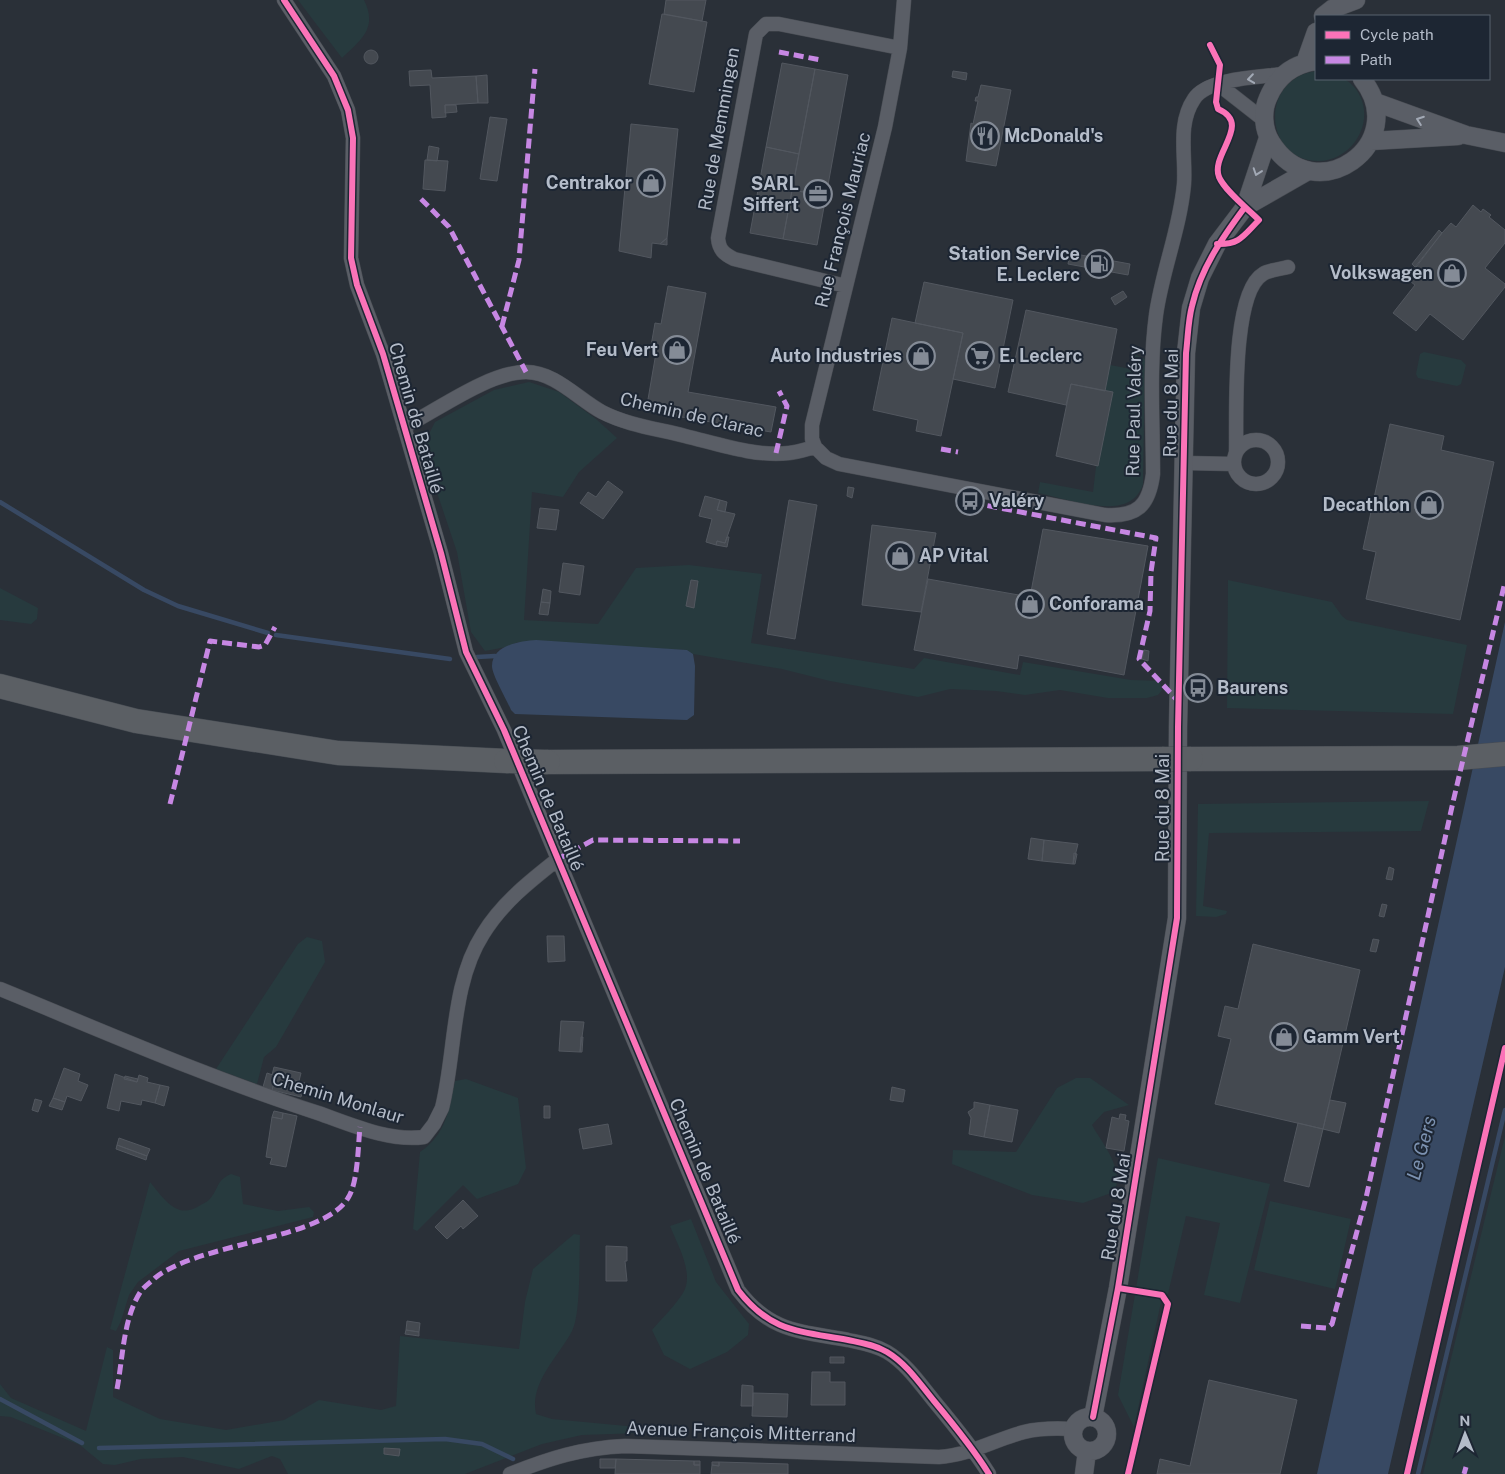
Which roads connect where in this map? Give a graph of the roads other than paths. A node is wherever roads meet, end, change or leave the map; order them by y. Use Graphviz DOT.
graph roads {
  1 [pos="284,0"];
  2 [pos="904,0"];
  3 [pos="1356,0"];
  4 [pos="1324,15"];
  5 [pos="1348,15"];
  6 [pos="1315,38"];
  7 [pos="900,48"];
  8 [pos="1311,62"];
  9 [pos="1284,74"];
  10 [pos="1363,80"];
  11 [pos="1218,84"];
  12 [pos="1375,102"];
  13 [pos="1266,129"];
  14 [pos="1466,135"];
  15 [pos="1371,141"];
  16 [pos="1505,142"];
  17 [pos="1308,171"];
  18 [pos="1245,207"];
  19 [pos="1288,267"];
  20 [pos="846,286"];
  21 [pos="404,428"];
  22 [pos="815,447"];
  23 [pos="1185,463"];
  24 [pos="0,686"];
  25 [pos="1505,754"];
  26 [pos="558,858"];
  27 [pos="0,989"];
  28 [pos="1093,1417"];
  29 [pos="1073,1429"];
  30 [pos="974,1451"];
  31 [pos="1087,1451"];
  32 [pos="510,1474"];
  33 [pos="989,1474"];
  34 [pos="1084,1474"];
  1 -- 21 [label="street, Chemin de Bataillé"];
  2 -- 7 [label="street, Rue François Mauriac"];
  3 -- 4 [label="street"];
  3 -- 5 [label="street"];
  6 -- 8 [label="street"];
  7 -- 20 [label="street, Rue François Mauriac"];
  7 -- 20 [label="street, Rue de Memmingen"];
  8 -- 9 [label="street"];
  9 -- 11 [label="street, Rue Paul Valéry, one-way"];
  9 -- 13 [label="street, Rue du 8 Mai"];
  10 -- 12 [label="street"];
  11 -- 13 [label="street"];
  11 -- 22 [label="street, Rue Paul Valéry"];
  14 -- 12 [label="street, one-way"];
  12 -- 15 [label="street"];
  13 -- 17 [label="street"];
  13 -- 18 [label="street, Rue du 8 Mai, one-way"];
  14 -- 15 [label="street"];
  14 -- 16 [label="street"];
  15 -- 17 [label="street"];
  17 -- 18 [label="street, Rue du 8 Mai"];
  18 -- 23 [label="street, Rue du 8 Mai"];
  19 -- 23 [label="street"];
  20 -- 22 [label="street, Rue François Mauriac"];
  21 -- 22 [label="street, Chemin de Clarac"];
  21 -- 26 [label="street, Chemin de Bataillé"];
  23 -- 28 [label="street, Rue du 8 Mai"];
  24 -- 25 [label="highway, bridge"];
  26 -- 27 [label="street, Chemin Monlaur"];
  26 -- 30 [label="street, Chemin de Bataillé"];
  28 -- 29 [label="street"];
  28 -- 31 [label="street"];
  29 -- 30 [label="street, Avenue François Mitterrand"];
  29 -- 31 [label="street"];
  30 -- 32 [label="street, Avenue François Mitterrand"];
  30 -- 33 [label="street, Chemin de Bataillé"];
  31 -- 34 [label="street"];
}
